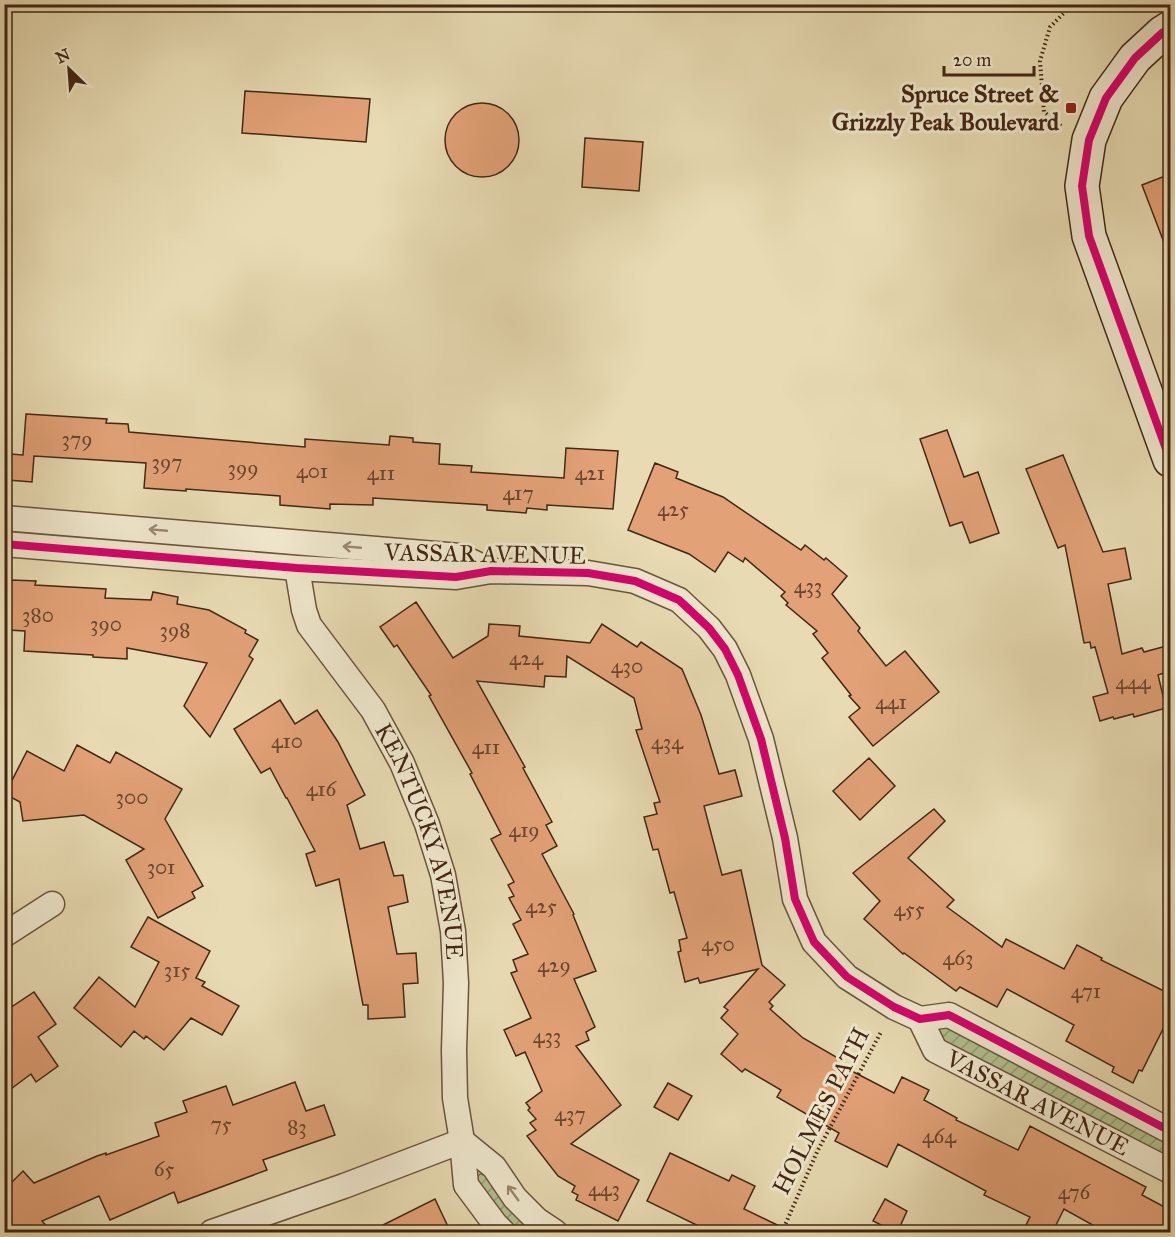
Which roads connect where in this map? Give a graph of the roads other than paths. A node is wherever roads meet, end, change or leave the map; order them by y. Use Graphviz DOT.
graph roads {
  1 [pos="1170,28"];
  2 [pos="1170,460"];
  3 [pos="4,518"];
  4 [pos="4,544"];
  5 [pos="297,568"];
  6 [pos="491,571"];
  7 [pos="52,904"];
  8 [pos="4,935"];
  9 [pos="920,1019"];
  10 [pos="1170,1131"];
  11 [pos="462,1141"];
  12 [pos="1170,1171"];
  13 [pos="212,1233"];
  14 [pos="503,1233"];
  15 [pos="555,1233"];
  1 -- 2 [label="street"];
  6 -- 3 [label="street, VASSAR AVENUE, one-way"];
  4 -- 5 [label="street, VASSAR AVENUE"];
  5 -- 6 [label="street, VASSAR AVENUE"];
  5 -- 11 [label="street, KENTUCKY AVENUE"];
  6 -- 9 [label="street, VASSAR AVENUE"];
  7 -- 8 [label="street"];
  9 -- 10 [label="street, VASSAR AVENUE"];
  9 -- 12 [label="street, VASSAR AVENUE"];
  11 -- 13 [label="street"];
  11 -- 14 [label="street, KENTUCKY AVENUE"];
  15 -- 11 [label="street, one-way"];
}
